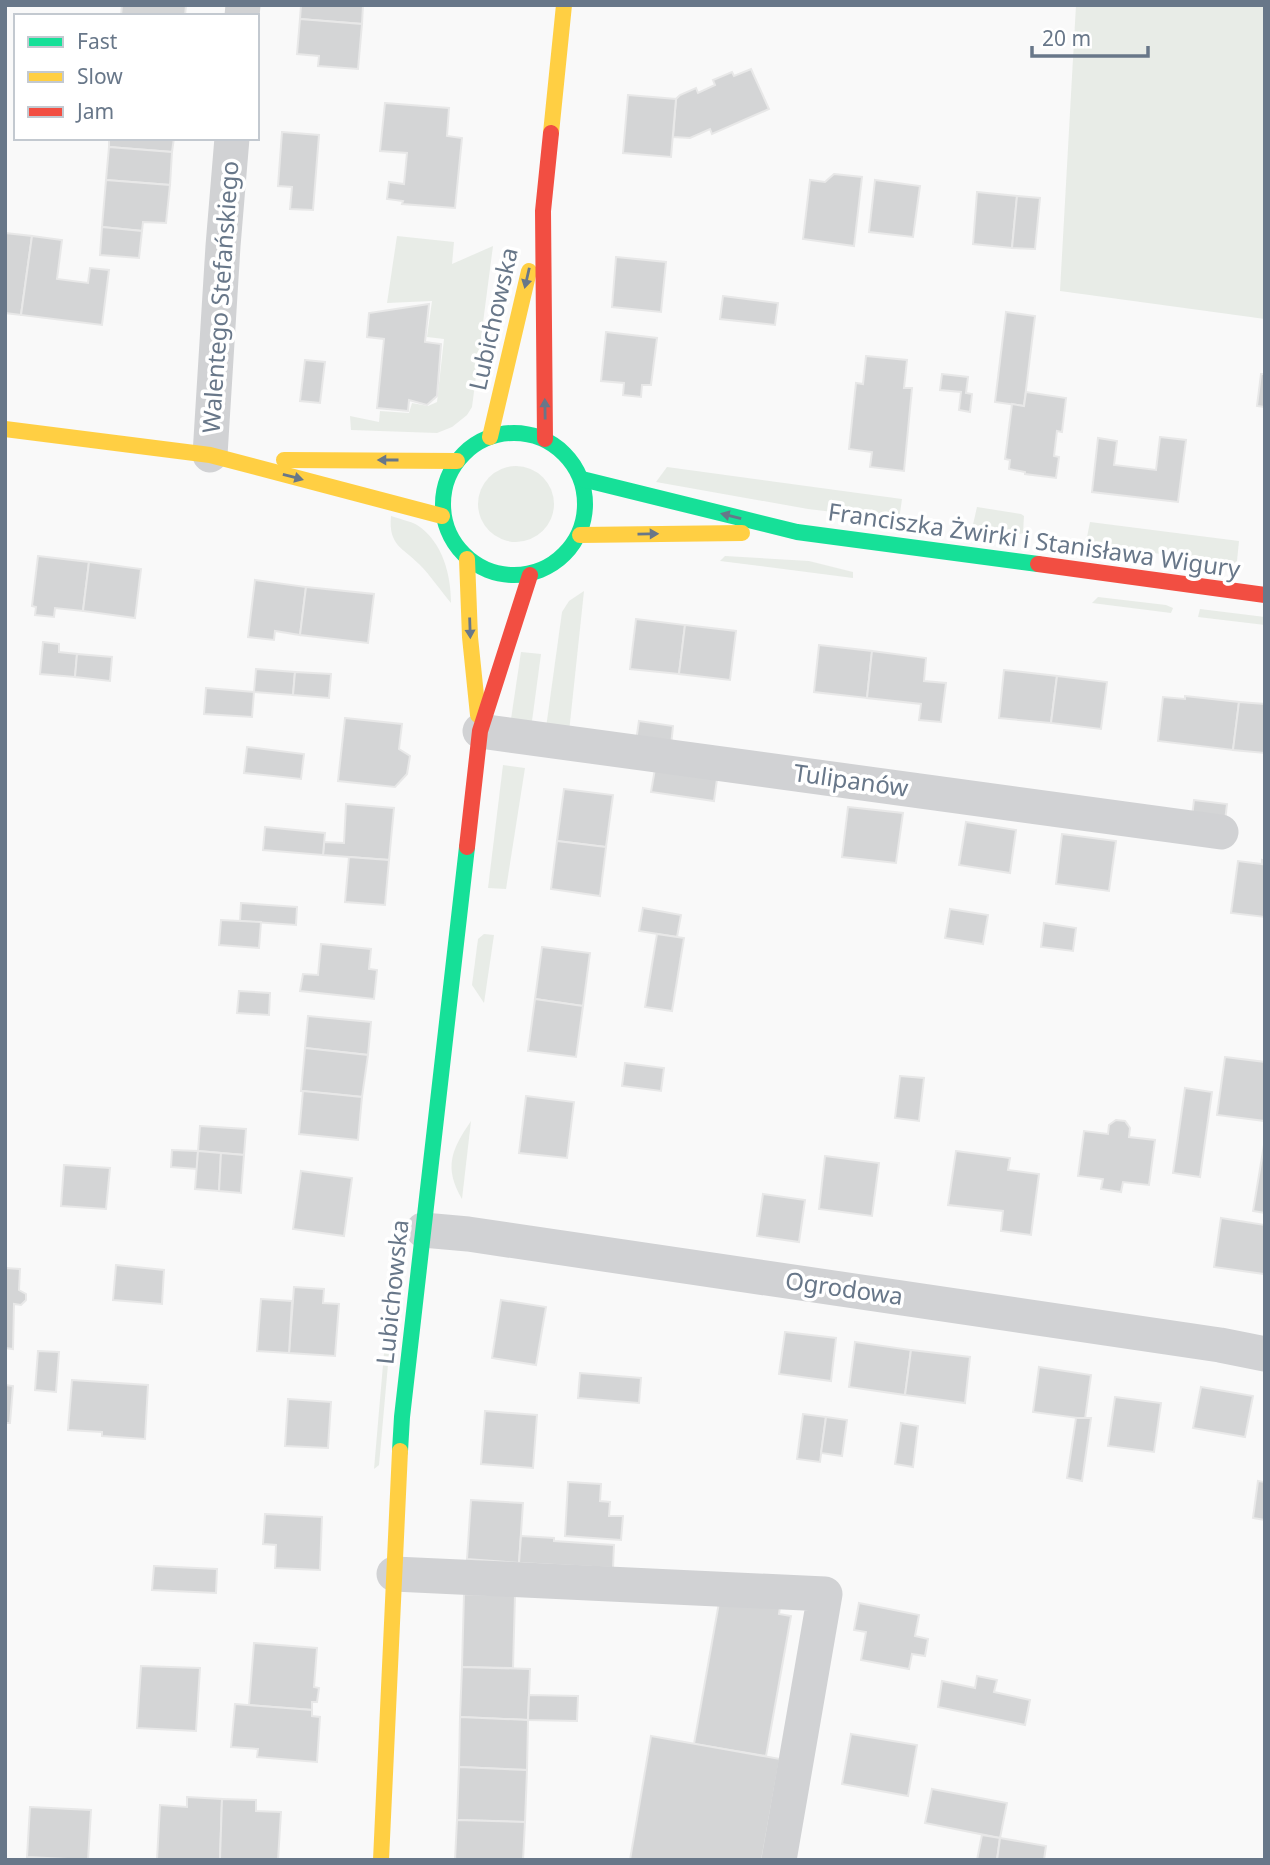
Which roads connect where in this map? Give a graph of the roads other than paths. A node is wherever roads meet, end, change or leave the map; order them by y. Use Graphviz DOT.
graph roads {
  1 [pos="564,5"];
  2 [pos="232,140"];
  3 [pos="542,211"];
  4 [pos="5,429"];
  5 [pos="490,436"];
  6 [pos="545,439"];
  7 [pos="219,457"];
  8 [pos="457,461"];
  9 [pos="582,479"];
  10 [pos="442,516"];
  11 [pos="797,532"];
  12 [pos="580,535"];
  13 [pos="467,559"];
  14 [pos="530,575"];
  15 [pos="1265,595"];
  16 [pos="480,731"];
  17 [pos="1221,832"];
  18 [pos="423,1230"];
  19 [pos="1265,1354"];
  20 [pos="394,1574"];
  21 [pos="381,1860"];
  22 [pos="779,1860"];
  1 -- 3 [label="street, Lubichowska"];
  2 -- 7 [label="street, Walentego Stefańskiego"];
  3 -- 5 [label="street, Lubichowska, one-way"];
  6 -- 3 [label="street, Lubichowska, one-way"];
  4 -- 7 [label="street"];
  5 -- 6 [label="street"];
  5 -- 8 [label="street"];
  6 -- 9 [label="street"];
  8 -- 7 [label="street, one-way"];
  7 -- 10 [label="street, one-way"];
  8 -- 10 [label="street"];
  11 -- 9 [label="street, Franciszka Żwirki i Stanisława Wigury, one-way"];
  9 -- 12 [label="street"];
  10 -- 13 [label="street"];
  12 -- 11 [label="street, Franciszka Żwirki i Stanisława Wigury, one-way"];
  11 -- 15 [label="street, Franciszka Żwirki i Stanisława Wigury"];
  12 -- 14 [label="street"];
  13 -- 14 [label="street"];
  13 -- 16 [label="street, Lubichowska, one-way"];
  14 -- 16 [label="street, Lubichowska"];
  16 -- 17 [label="street, Tulipanów"];
  16 -- 18 [label="street, Lubichowska"];
  18 -- 19 [label="street, Ogrodowa"];
  18 -- 20 [label="street, Lubichowska"];
  20 -- 21 [label="street, Lubichowska"];
  20 -- 22 [label="street"];
}
